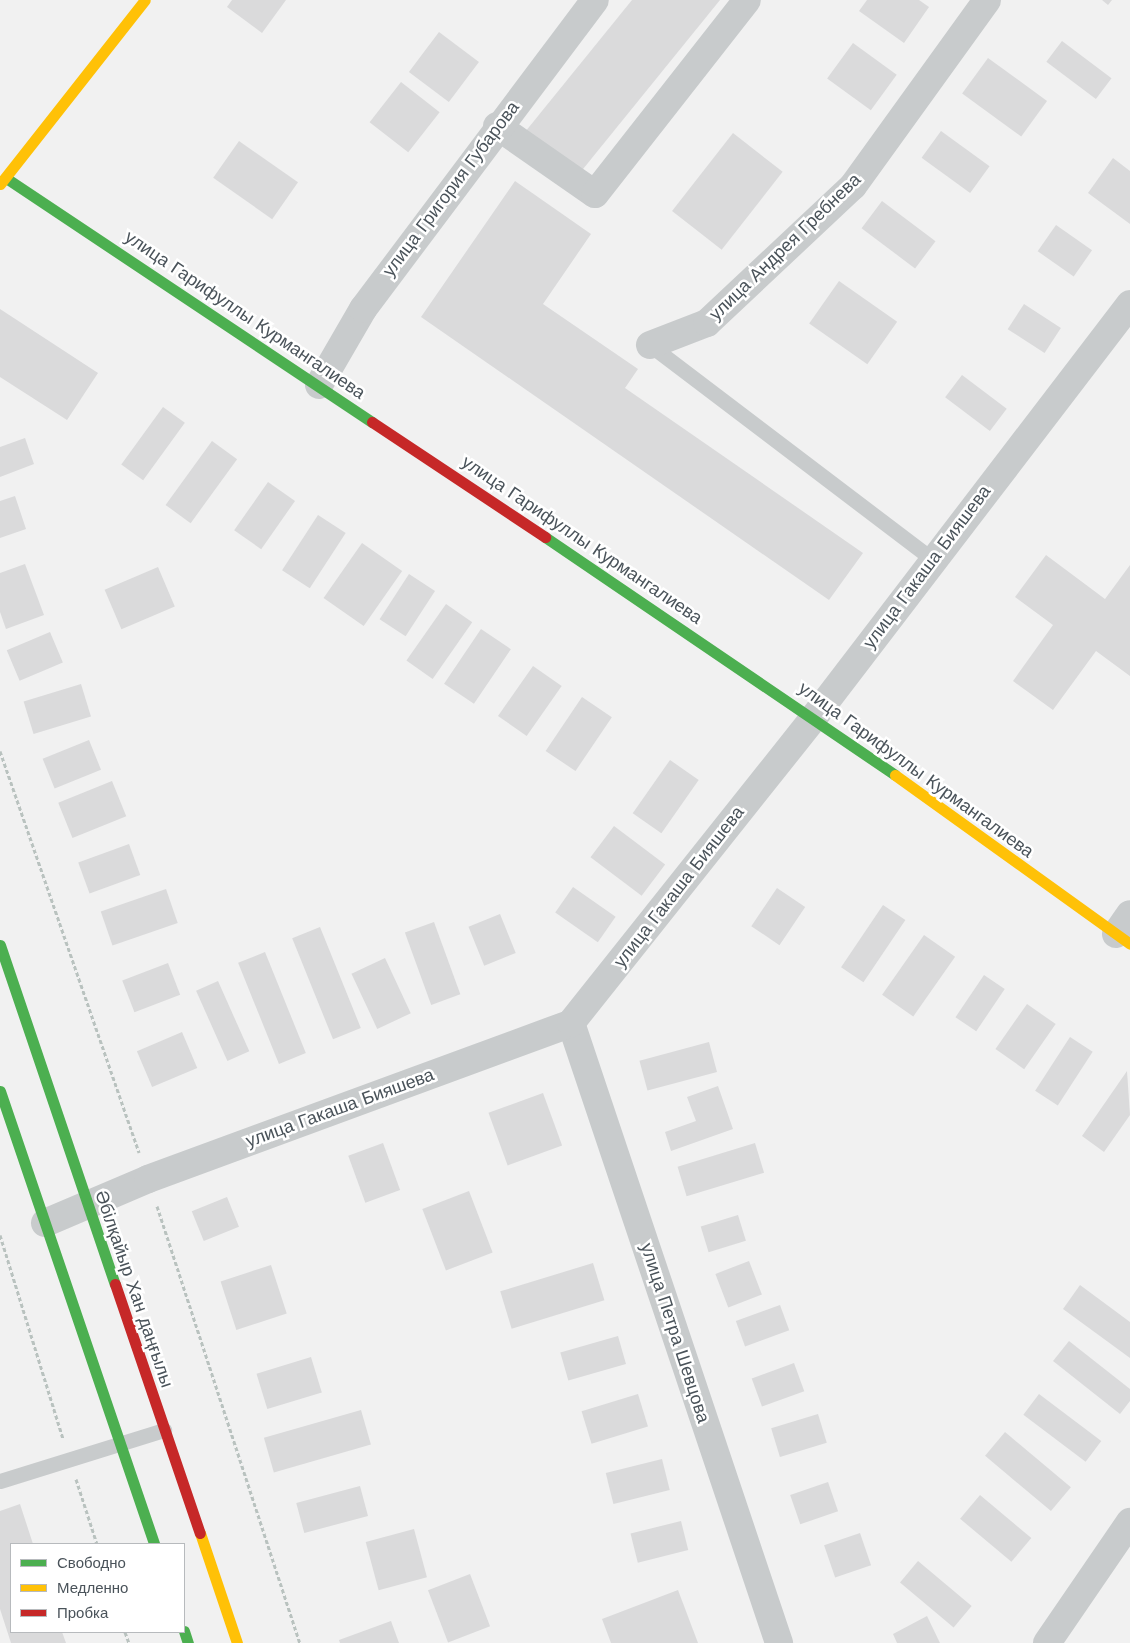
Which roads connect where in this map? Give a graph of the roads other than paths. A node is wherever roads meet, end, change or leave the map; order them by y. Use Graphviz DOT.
graph roads {
  1 [pos="145,0"];
  2 [pos="594,0"];
  3 [pos="747,0"];
  4 [pos="987,0"];
  5 [pos="497,126"];
  6 [pos="3,181"];
  7 [pos="1130,304"];
  8 [pos="650,345"];
  9 [pos="319,385"];
  10 [pos="932,559"];
  11 [pos="814,717"];
  12 [pos="1125,931"];
  13 [pos="0,945"];
  14 [pos="571,1023"];
  15 [pos="0,1091"];
  16 [pos="88,1208"];
  17 [pos="45,1223"];
  18 [pos="164,1430"];
  19 [pos="120,1444"];
  20 [pos="0,1481"];
  21 [pos="1130,1522"];
  22 [pos="154,1543"];
  23 [pos="237,1643"];
  24 [pos="779,1643"];
  25 [pos="1047,1643"];
  1 -- 6 [label="street"];
  2 -- 5 [label="street, улица Григория Губарова"];
  3 -- 5 [label="street"];
  4 -- 8 [label="street, улица Андрея Гребнева"];
  5 -- 9 [label="street, улица Григория Губарова"];
  6 -- 9 [label="street, улица Гарифуллы Курмангалиева"];
  7 -- 10 [label="street, улица Гакаша Бияшева"];
  8 -- 10 [label="lane"];
  9 -- 11 [label="street, улица Гарифуллы Курмангалиева"];
  10 -- 11 [label="street, улица Гакаша Бияшева"];
  11 -- 12 [label="street, улица Гарифуллы Курмангалиева"];
  11 -- 14 [label="street, улица Гакаша Бияшева"];
  13 -- 16 [label="street, Әбілқайыр Хан даңғылы"];
  14 -- 16 [label="street, улица Гакаша Бияшева"];
  14 -- 24 [label="street, улица Петра Шевцова"];
  15 -- 17 [label="street"];
  16 -- 17 [label="street, улица Гакаша Бияшева"];
  16 -- 18 [label="street, Әбілқайыр Хан даңғылы"];
  17 -- 19 [label="street"];
  18 -- 19 [label="lane"];
  18 -- 23 [label="street, Әбілқайыр Хан даңғылы"];
  19 -- 20 [label="lane"];
  19 -- 22 [label="street"];
  21 -- 25 [label="street"];
}
